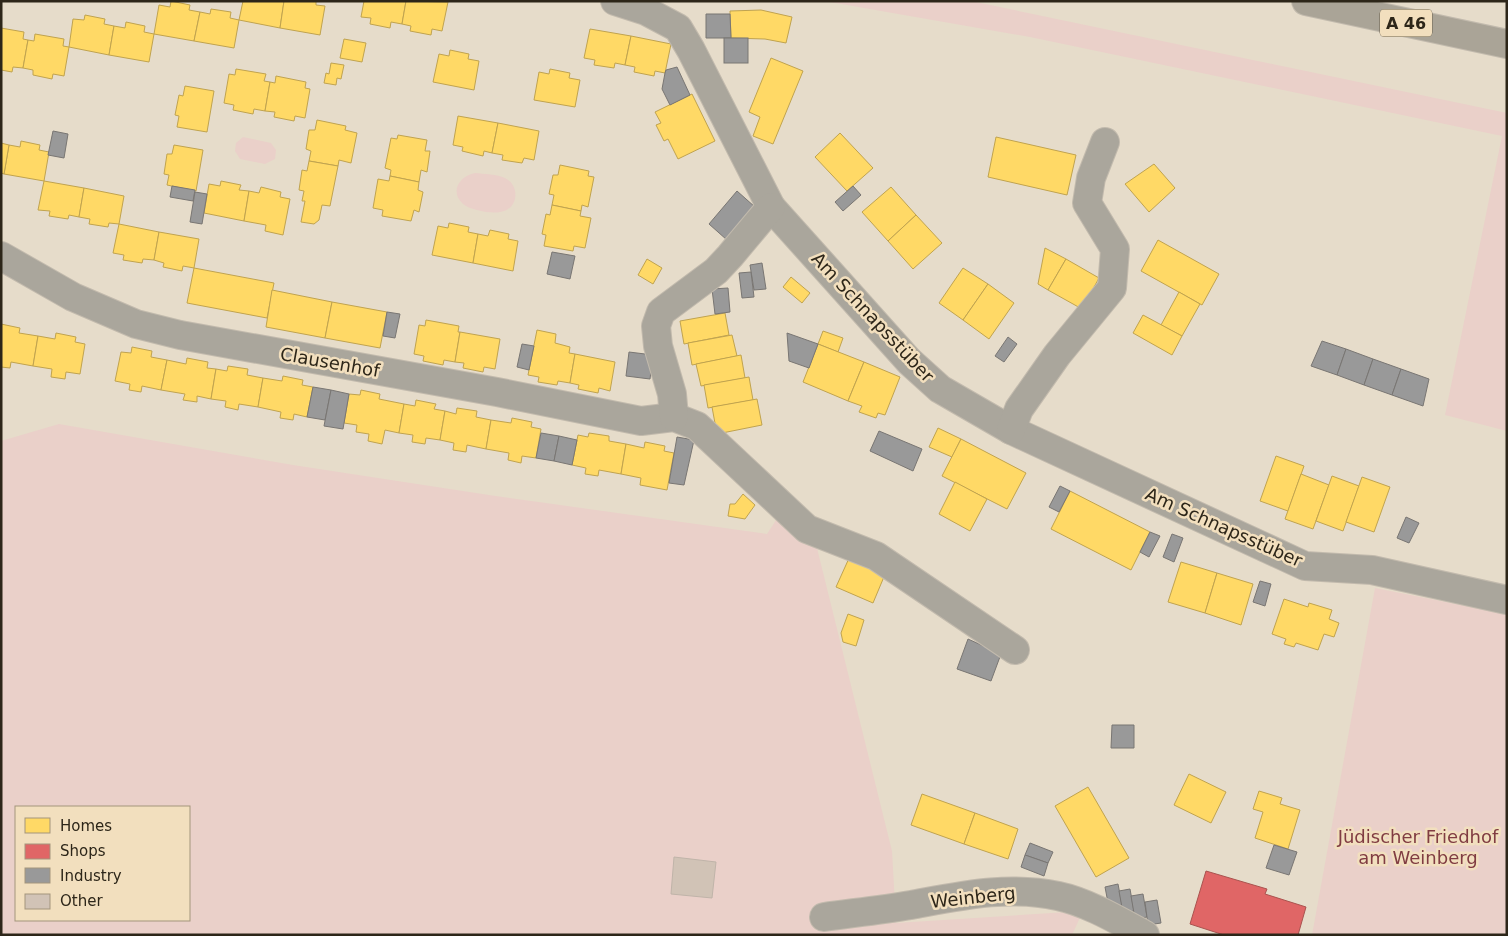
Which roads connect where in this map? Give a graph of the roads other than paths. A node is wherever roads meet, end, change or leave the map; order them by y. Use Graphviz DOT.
graph roads {
  1 [pos="615,1"];
  2 [pos="1306,1"];
  3 [pos="1507,44"];
  4 [pos="1104,142"];
  5 [pos="771,207"];
  6 [pos="1,256"];
  7 [pos="674,417"];
  8 [pos="1011,430"];
  9 [pos="1507,600"];
  10 [pos="1015,650"];
  11 [pos="824,917"];
  12 [pos="1145,935"];
  1 -- 5 [label="street, Am Schnapsstüber"];
  2 -- 3 [label="highway, A 46"];
  4 -- 8 [label="street"];
  5 -- 7 [label="street"];
  5 -- 8 [label="street, Am Schnapsstüber"];
  6 -- 7 [label="street, Clausenhof"];
  7 -- 10 [label="street"];
  8 -- 9 [label="street, Am Schnapsstüber"];
  11 -- 12 [label="street, Weinberg"];
}
